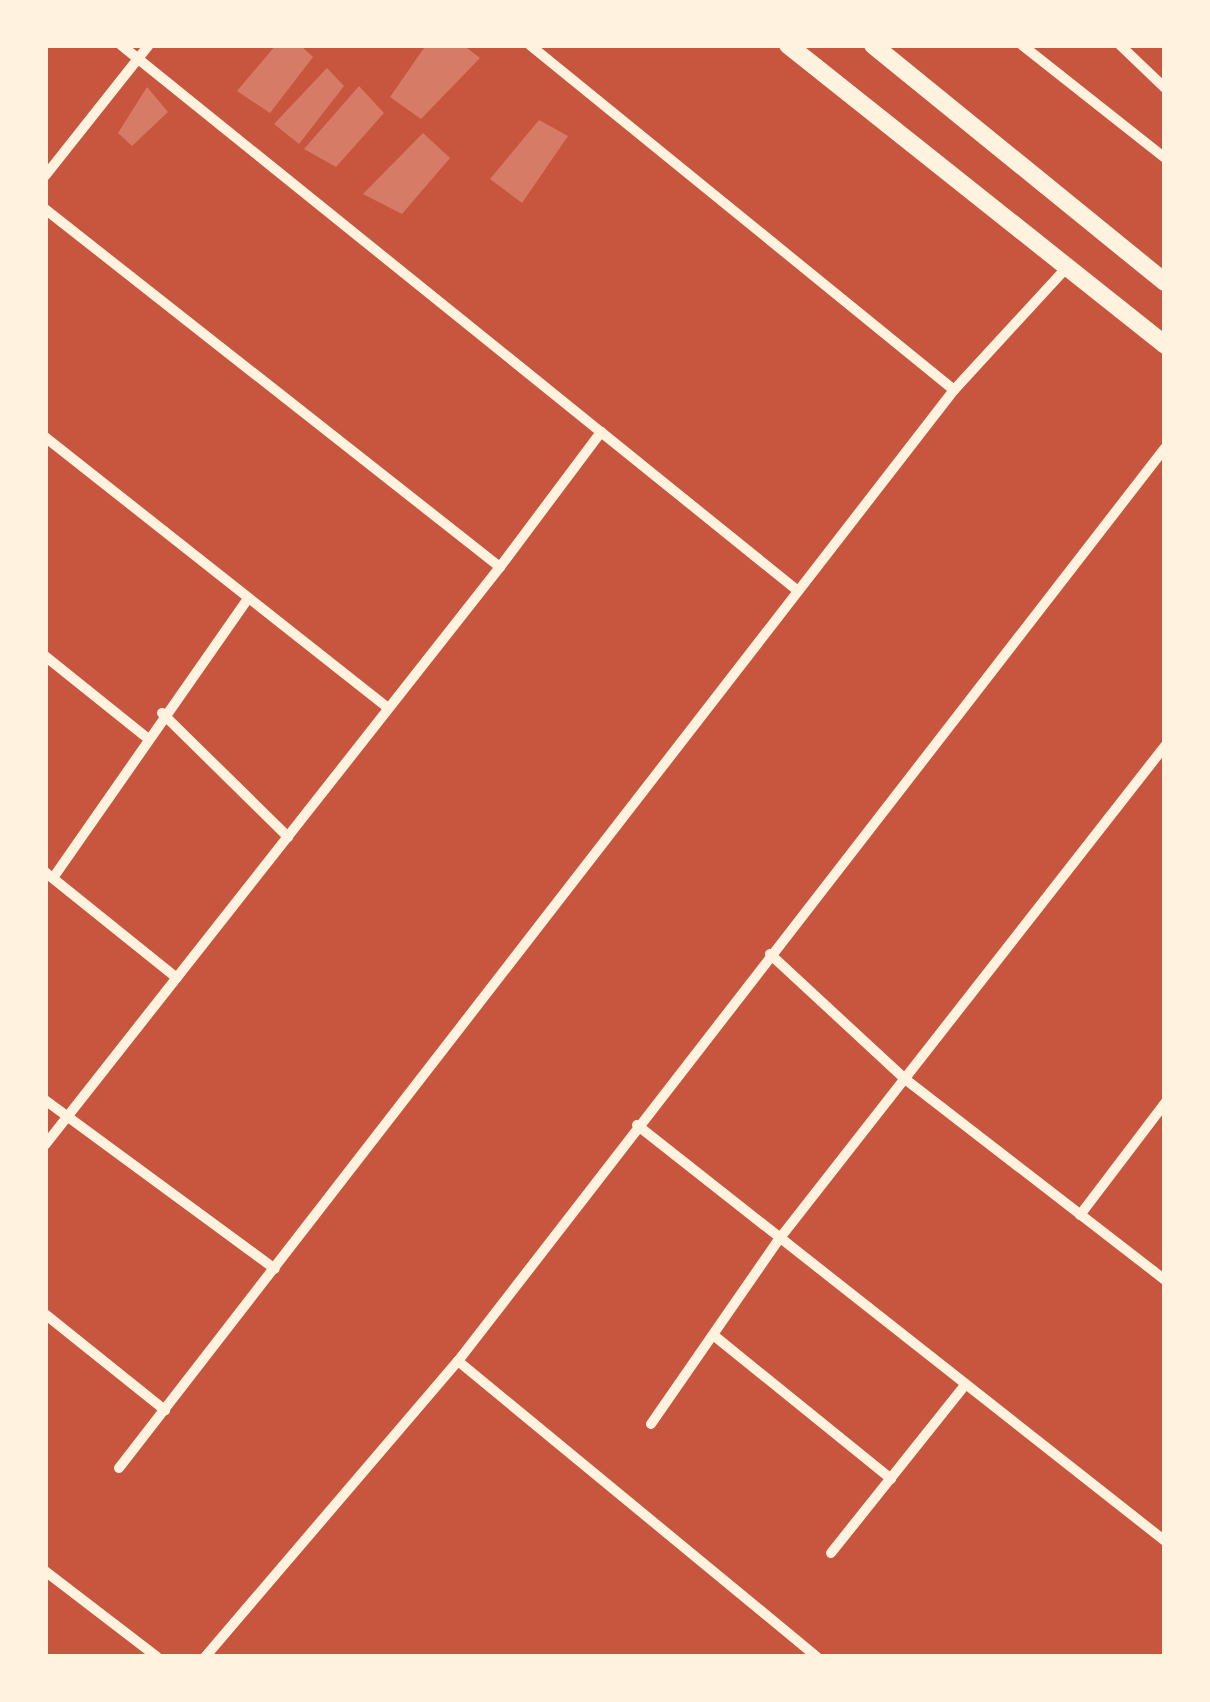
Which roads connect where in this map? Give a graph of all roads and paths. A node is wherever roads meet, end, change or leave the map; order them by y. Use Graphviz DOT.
graph roads {
  1 [pos="121,45"];
  2 [pos="149,45"];
  3 [pos="530,45"];
  4 [pos="788,45"];
  5 [pos="872,45"];
  6 [pos="1022,45"];
  7 [pos="1120,45"];
  8 [pos="138,59"];
  9 [pos="1165,88"];
  10 [pos="1165,158"];
  11 [pos="45,176"];
  12 [pos="45,210"];
  13 [pos="1067,266"];
  14 [pos="1165,282"];
  15 [pos="1165,344"];
  16 [pos="954,390"];
  17 [pos="600,432"];
  18 [pos="45,437"];
  19 [pos="1165,448"];
  20 [pos="500,566"];
  21 [pos="798,592"];
  22 [pos="246,602"];
  23 [pos="45,656"];
  24 [pos="388,708"];
  25 [pos="162,713"];
  26 [pos="145,736"];
  27 [pos="1165,746"];
  28 [pos="288,837"];
  29 [pos="49,874"];
  30 [pos="770,954"];
  31 [pos="177,978"];
  32 [pos="904,1079"];
  33 [pos="45,1100"];
  34 [pos="1165,1103"];
  35 [pos="67,1118"];
  36 [pos="636,1125"];
  37 [pos="45,1146"];
  38 [pos="1080,1214"];
  39 [pos="780,1238"];
  40 [pos="274,1269"];
  41 [pos="1165,1280"];
  42 [pos="45,1314"];
  43 [pos="717,1338"];
  44 [pos="458,1362"];
  45 [pos="966,1384"];
  46 [pos="165,1410"];
  47 [pos="651,1424"];
  48 [pos="119,1468"];
  49 [pos="891,1478"];
  50 [pos="1165,1541"];
  51 [pos="831,1554"];
  52 [pos="46,1575"];
  53 [pos="156,1657"];
  54 [pos="204,1657"];
  55 [pos="817,1657"];
  1 -- 8 [label="street"];
  2 -- 8 [label="street"];
  3 -- 16 [label="street"];
  4 -- 13 [label="street"];
  5 -- 14 [label="street"];
  6 -- 10 [label="street"];
  7 -- 9 [label="street"];
  8 -- 11 [label="street"];
  8 -- 17 [label="street"];
  12 -- 20 [label="street"];
  13 -- 15 [label="street"];
  13 -- 16 [label="street"];
  16 -- 21 [label="street"];
  17 -- 20 [label="street"];
  17 -- 21 [label="street"];
  18 -- 22 [label="street"];
  19 -- 30 [label="street"];
  20 -- 24 [label="street"];
  21 -- 40 [label="street"];
  22 -- 24 [label="street"];
  22 -- 25 [label="street"];
  23 -- 26 [label="street"];
  24 -- 28 [label="street"];
  25 -- 26 [label="street"];
  25 -- 28 [label="street"];
  26 -- 29 [label="street"];
  27 -- 32 [label="street"];
  28 -- 31 [label="street"];
  29 -- 31 [label="street"];
  30 -- 32 [label="street"];
  30 -- 36 [label="street"];
  31 -- 35 [label="street"];
  32 -- 38 [label="street"];
  32 -- 39 [label="street"];
  33 -- 35 [label="street"];
  34 -- 38 [label="street"];
  35 -- 37 [label="street"];
  35 -- 40 [label="street"];
  36 -- 39 [label="street"];
  36 -- 44 [label="street"];
  38 -- 41 [label="street"];
  39 -- 43 [label="street"];
  39 -- 45 [label="street"];
  40 -- 46 [label="street"];
  42 -- 46 [label="street"];
  43 -- 47 [label="street"];
  43 -- 49 [label="street"];
  44 -- 54 [label="street"];
  44 -- 55 [label="street"];
  45 -- 49 [label="street"];
  45 -- 50 [label="street"];
  46 -- 48 [label="street"];
  49 -- 51 [label="street"];
  52 -- 53 [label="street"];
}
